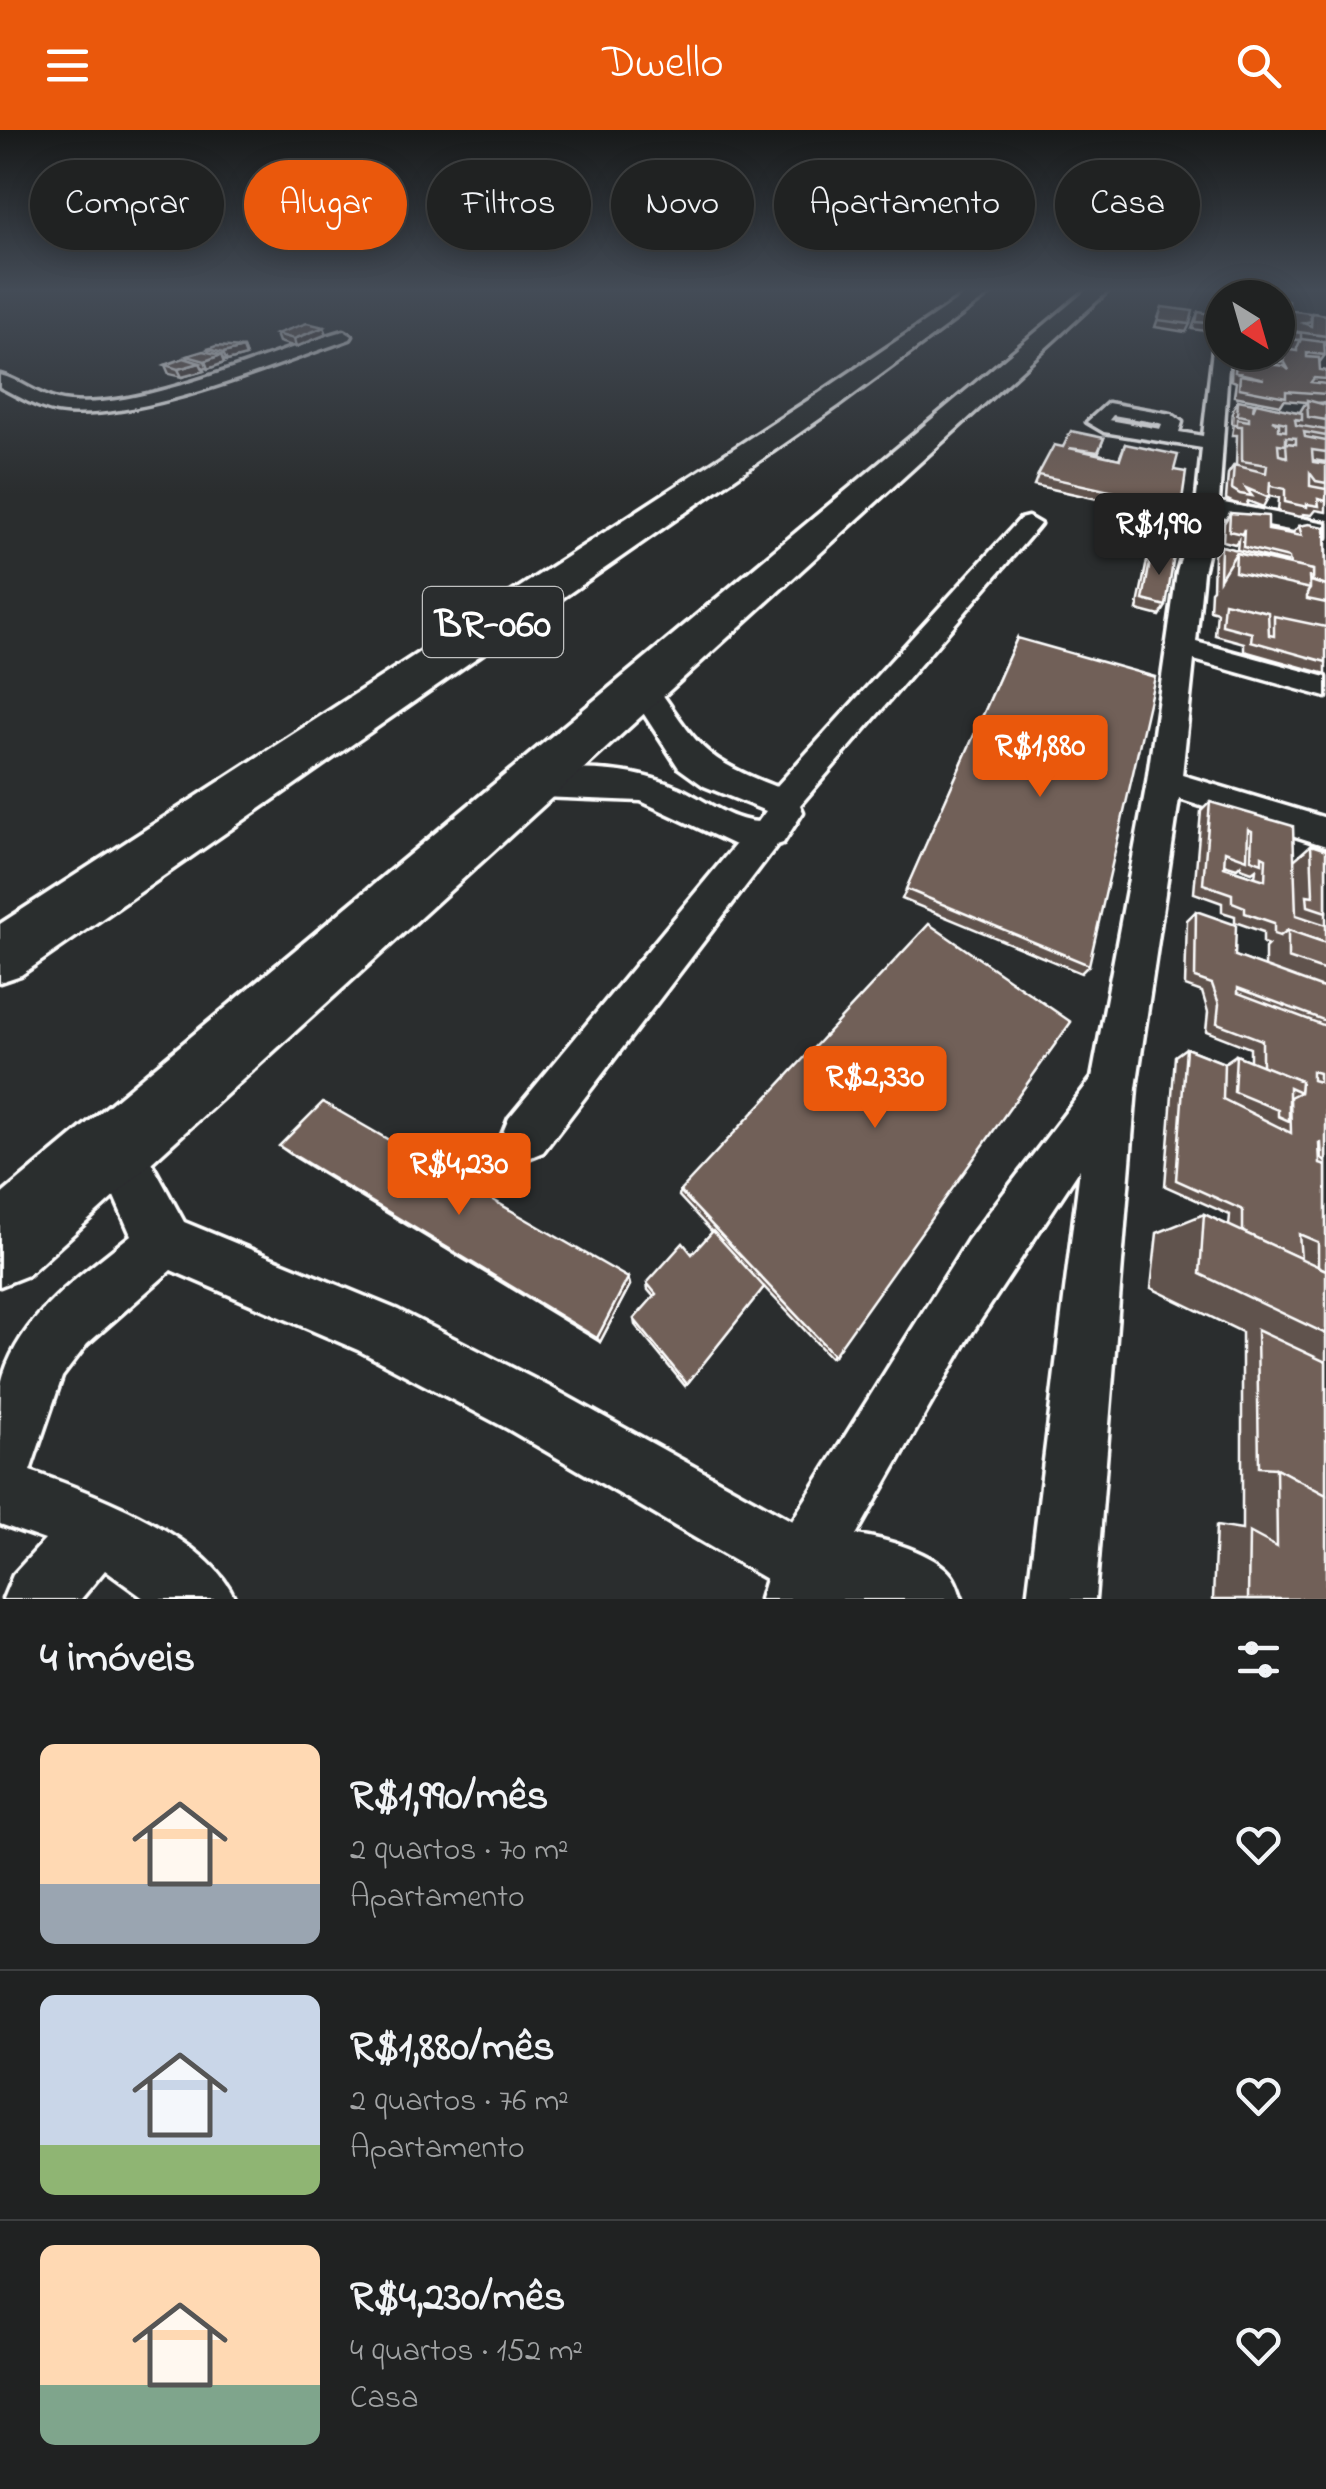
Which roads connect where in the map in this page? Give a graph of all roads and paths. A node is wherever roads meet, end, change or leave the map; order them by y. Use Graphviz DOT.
graph roads {
  1 [pos="275,358"];
  2 [pos="889,358"];
  3 [pos="1021,358"];
  4 [pos="1220,370"];
  5 [pos="0,380"];
  6 [pos="1168,436"];
  7 [pos="1212,444"];
  8 [pos="1207,507"];
  9 [pos="1028,524"];
  10 [pos="1326,530"];
  11 [pos="1180,647"];
  12 [pos="1326,687"];
  13 [pos="642,688"];
  14 [pos="1164,782"];
  15 [pos="528,787"];
  16 [pos="772,820"];
  17 [pos="1326,832"];
  18 [pos="6,950"];
  19 [pos="1113,1088"];
  20 [pos="526,1135"];
  21 [pos="116,1146"];
  22 [pos="165,1240"];
  23 [pos="0,1247"];
  24 [pos="0,1468"];
  25 [pos="0,1492"];
  26 [pos="100,1527"];
  27 [pos="799,1581"];
  28 [pos="37,1599"];
  29 [pos="201,1599"];
  30 [pos="928,1599"];
  31 [pos="1062,1599"];
  1 -- 5 [label="street"];
  2 -- 18 [label="highway, BR-060"];
  3 -- 13 [label="highway"];
  4 -- 7 [label="street"];
  6 -- 7 [label="street"];
  7 -- 8 [label="street"];
  8 -- 10 [label="street"];
  8 -- 11 [label="street"];
  9 -- 16 [label="street"];
  11 -- 12 [label="street"];
  11 -- 14 [label="street"];
  13 -- 15 [label="highway"];
  13 -- 16 [label="street"];
  14 -- 17 [label="street"];
  14 -- 19 [label="street"];
  15 -- 16 [label="street"];
  15 -- 21 [label="highway"];
  16 -- 20 [label="street"];
  19 -- 27 [label="street"];
  19 -- 31 [label="street"];
  21 -- 22 [label="street"];
  21 -- 23 [label="highway"];
  22 -- 24 [label="street"];
  22 -- 27 [label="street"];
  25 -- 26 [label="street"];
  26 -- 28 [label="street"];
  26 -- 29 [label="street"];
  27 -- 30 [label="street"];
}
